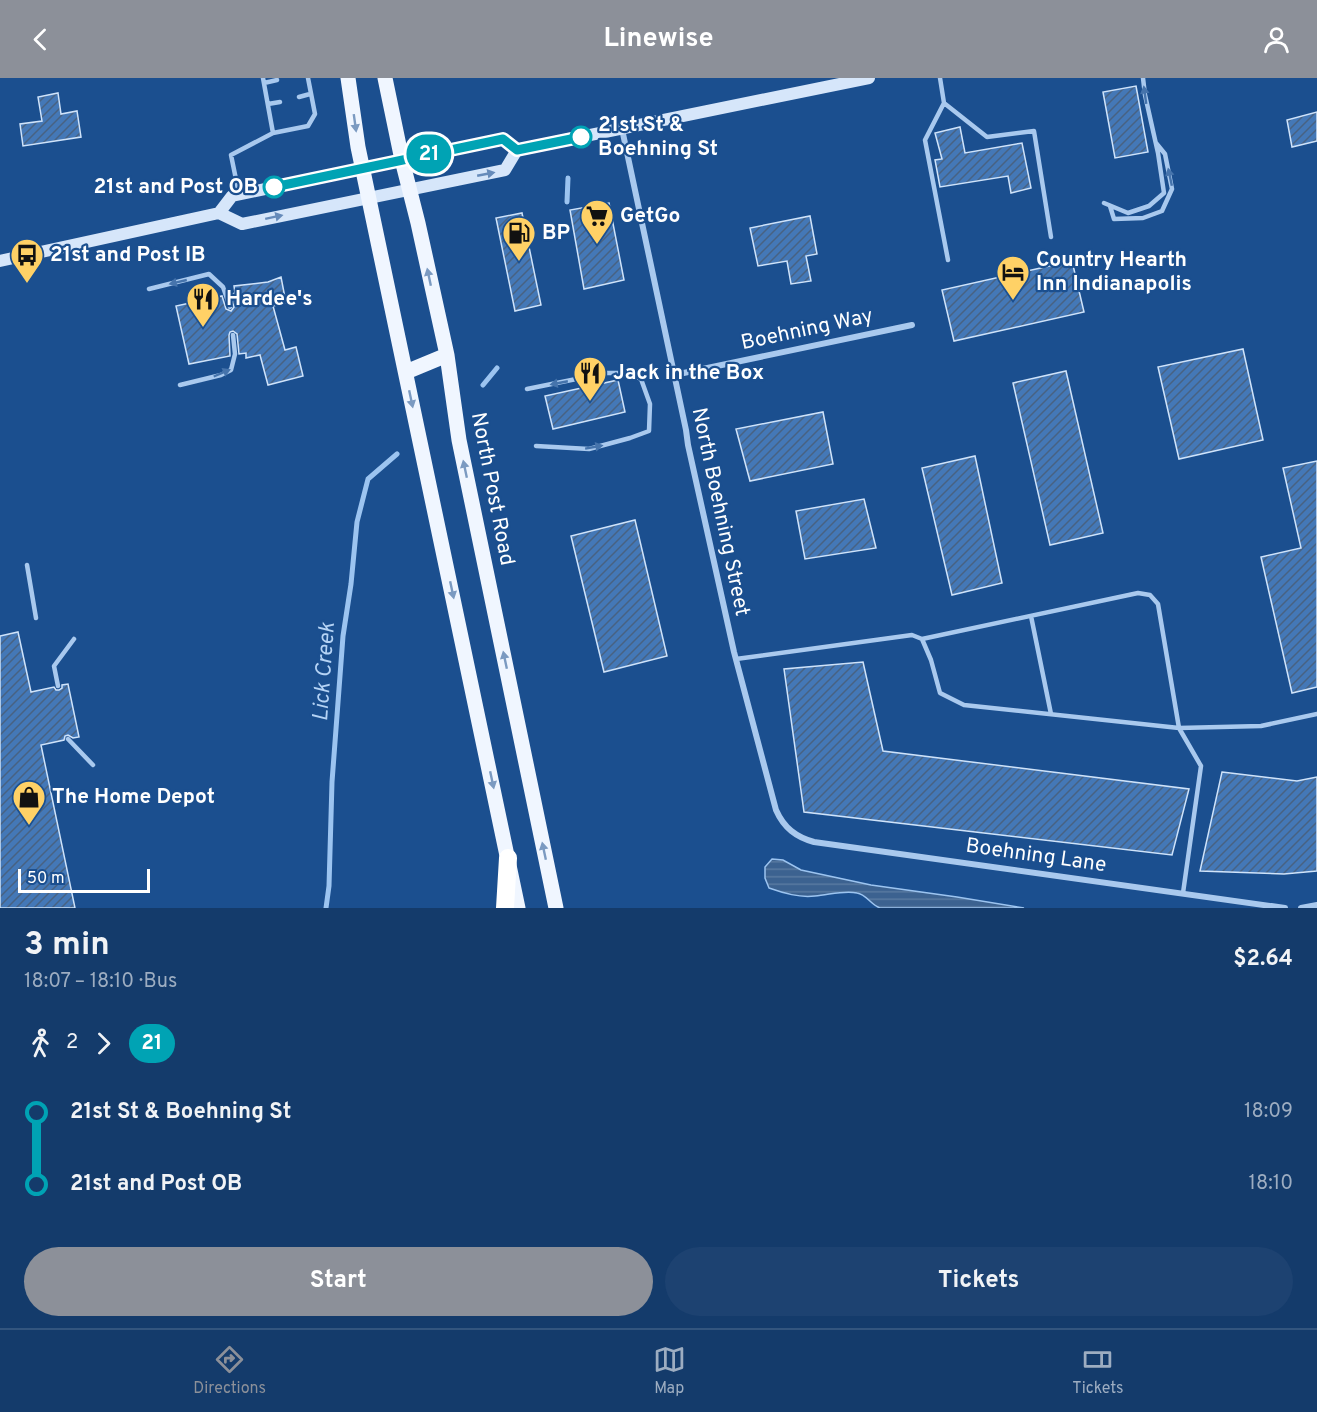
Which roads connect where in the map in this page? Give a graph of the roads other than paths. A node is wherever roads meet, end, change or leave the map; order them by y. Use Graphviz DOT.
graph roads {
  1 [pos="308,78"];
  2 [pos="348,78"];
  3 [pos="385,78"];
  4 [pos="869,78"];
  5 [pos="940,78"];
  6 [pos="1143,78"];
  7 [pos="277,80"];
  8 [pos="264,81"];
  9 [pos="814,84"];
  10 [pos="310,94"];
  11 [pos="299,97"];
  12 [pos="280,102"];
  13 [pos="945,103"];
  14 [pos="268,104"];
  15 [pos="622,129"];
  16 [pos="273,133"];
  17 [pos="1155,141"];
  18 [pos="517,150"];
  19 [pos="402,160"];
  20 [pos="364,168"];
  21 [pos="408,189"];
  22 [pos="239,194"];
  23 [pos="369,198"];
  24 [pos="219,213"];
  25 [pos="1051,237"];
  26 [pos="948,260"];
  27 [pos="0,261"];
  28 [pos="149,289"];
  29 [pos="230,307"];
  30 [pos="912,325"];
  31 [pos="233,336"];
  32 [pos="447,355"];
  33 [pos="406,372"];
  34 [pos="674,375"];
  35 [pos="180,385"];
  36 [pos="527,389"];
  37 [pos="536,446"];
  38 [pos="27,566"];
  39 [pos="1031,616"];
  40 [pos="36,618"];
  41 [pos="74,639"];
  42 [pos="922,639"];
  43 [pos="736,659"];
  44 [pos="58,686"];
  45 [pos="1051,714"];
  46 [pos="1317,714"];
  47 [pos="1179,728"];
  48 [pos="68,739"];
  49 [pos="93,765"];
  50 [pos="786,827"];
  51 [pos="508,858"];
  52 [pos="1183,893"];
  53 [pos="1317,905"];
  54 [pos="505,908"];
  55 [pos="518,908"];
  56 [pos="556,908"];
  57 [pos="1285,908"];
  58 [pos="1301,908"];
  1 -- 10 [label="lane"];
  2 -- 20 [label="main road, one-way"];
  3 -- 19 [label="main road, North Post Road"];
  4 -- 9 [label="main road"];
  5 -- 13 [label="lane"];
  17 -- 6 [label="lane, one-way"];
  7 -- 8 [label="lane"];
  8 -- 14 [label="lane"];
  9 -- 15 [label="main road"];
  10 -- 11 [label="lane"];
  10 -- 16 [label="lane"];
  12 -- 14 [label="lane"];
  13 -- 25 [label="lane"];
  13 -- 26 [label="lane"];
  14 -- 16 [label="lane"];
  15 -- 18 [label="main road"];
  15 -- 34 [label="street, North Boehning Street"];
  16 -- 22 [label="lane"];
  17 -- 17 [label="lane, one-way"];
  18 -- 19 [label="main road"];
  21 -- 18 [label="main road, one-way"];
  19 -- 20 [label="main road"];
  19 -- 21 [label="main road, North Post Road"];
  20 -- 22 [label="main road"];
  20 -- 23 [label="main road"];
  21 -- 23 [label="main road"];
  32 -- 21 [label="main road, North Post Road, one-way"];
  22 -- 24 [label="main road"];
  24 -- 23 [label="main road, one-way"];
  23 -- 33 [label="main road"];
  24 -- 27 [label="main road"];
  29 -- 28 [label="lane, one-way"];
  30 -- 34 [label="street, Boehning Way"];
  35 -- 31 [label="lane, one-way"];
  32 -- 33 [label="main road"];
  56 -- 32 [label="main road, North Post Road, one-way"];
  33 -- 51 [label="main road, one-way"];
  34 -- 43 [label="street, North Boehning Street"];
  37 -- 36 [label="lane, one-way"];
  38 -- 40 [label="lane"];
  39 -- 42 [label="lane"];
  39 -- 45 [label="lane"];
  39 -- 47 [label="lane"];
  41 -- 44 [label="lane"];
  42 -- 43 [label="lane"];
  42 -- 45 [label="lane"];
  43 -- 50 [label="street, North Boehning Street"];
  45 -- 47 [label="lane"];
  46 -- 47 [label="lane"];
  47 -- 52 [label="lane"];
  48 -- 49 [label="lane"];
  50 -- 52 [label="street, Boehning Lane"];
  51 -- 54 [label="highway"];
  51 -- 55 [label="main road"];
  52 -- 57 [label="street, Boehning Lane"];
  53 -- 58 [label="street"];
}
